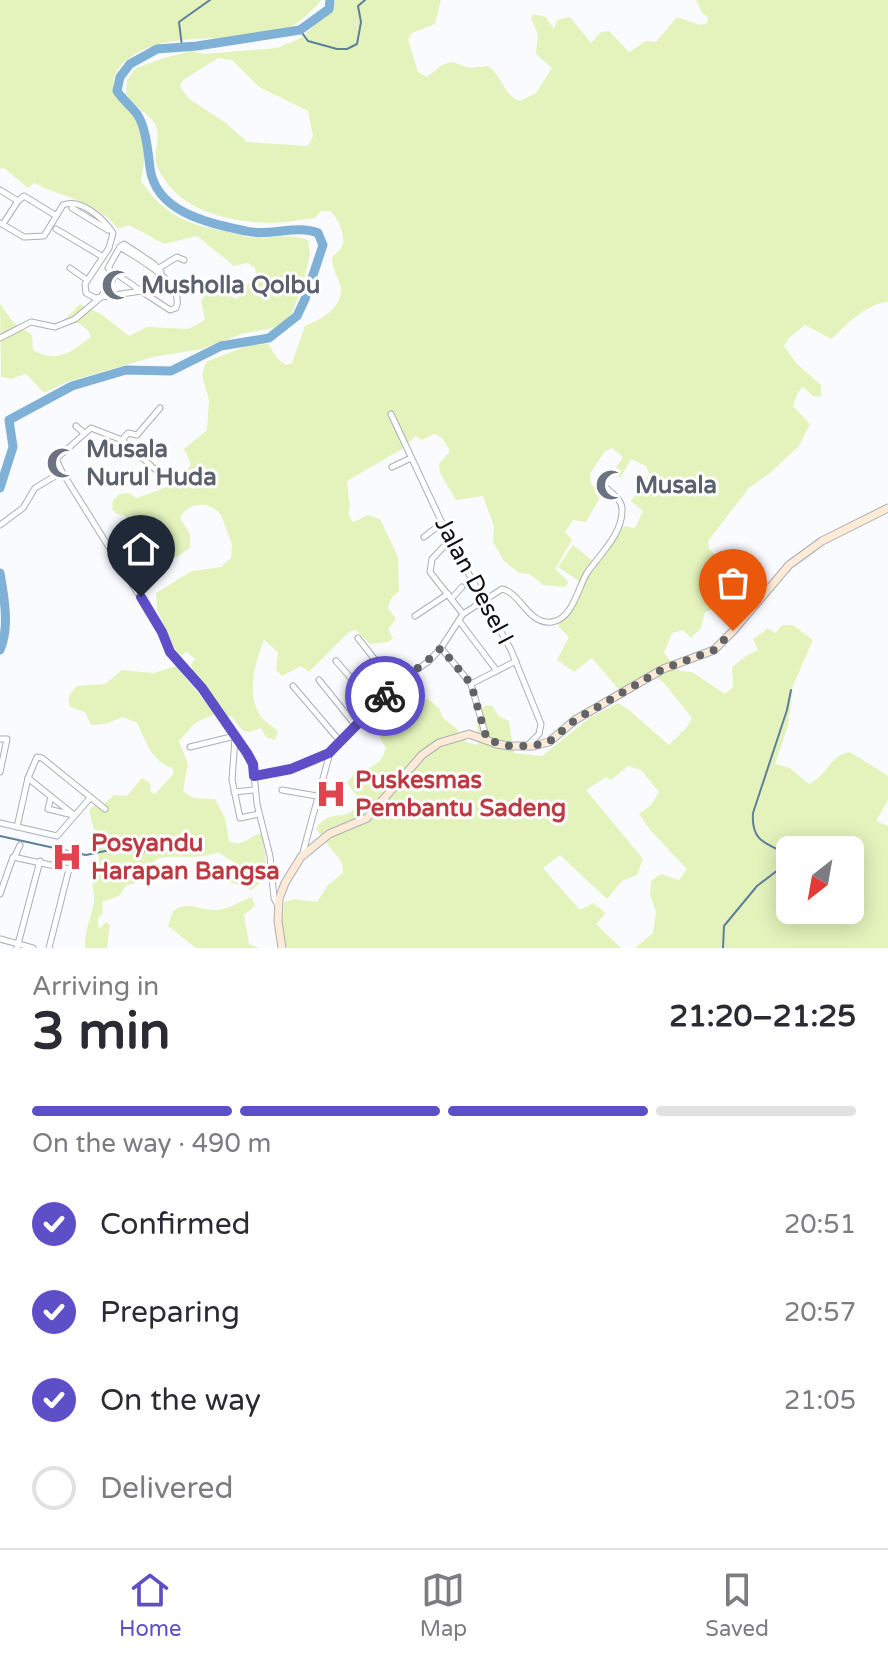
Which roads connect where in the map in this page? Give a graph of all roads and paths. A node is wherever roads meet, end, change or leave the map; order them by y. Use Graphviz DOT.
graph roads {
  1 [pos="0,190"];
  2 [pos="18,201"];
  3 [pos="72,208"];
  4 [pos="55,215"];
  5 [pos="2,223"];
  6 [pos="56,229"];
  7 [pos="113,233"];
  8 [pos="120,247"];
  9 [pos="103,257"];
  10 [pos="184,260"];
  11 [pos="70,268"];
  12 [pos="159,268"];
  13 [pos="116,274"];
  14 [pos="164,276"];
  15 [pos="87,280"];
  16 [pos="141,291"];
  17 [pos="101,297"];
  18 [pos="0,338"];
  19 [pos="160,408"];
  20 [pos="391,414"];
  21 [pos="76,426"];
  22 [pos="84,433"];
  23 [pos="122,440"];
  24 [pos="411,458"];
  25 [pos="392,467"];
  26 [pos="156,470"];
  27 [pos="62,472"];
  28 [pos="608,473"];
  29 [pos="888,508"];
  30 [pos="442,523"];
  31 [pos="0,525"];
  32 [pos="424,537"];
  33 [pos="450,540"];
  34 [pos="462,587"];
  35 [pos="450,596"];
  36 [pos="483,601"];
  37 [pos="463,614"];
  38 [pos="415,616"];
  39 [pos="460,622"];
  40 [pos="358,638"];
  41 [pos="441,648"];
  42 [pos="336,661"];
  43 [pos="516,661"];
  44 [pos="497,671"];
  45 [pos="370,675"];
  46 [pos="319,680"];
  47 [pos="471,684"];
  48 [pos="293,686"];
  49 [pos="387,693"];
  50 [pos="356,726"];
  51 [pos="235,736"];
  52 [pos="3,739"];
  53 [pos="339,740"];
  54 [pos="487,740"];
  55 [pos="527,746"];
  56 [pos="190,747"];
  57 [pos="329,753"];
  58 [pos="0,772"];
  59 [pos="254,776"];
  60 [pos="28,778"];
  61 [pos="254,790"];
  62 [pos="282,790"];
  63 [pos="234,792"];
  64 [pos="51,796"];
  65 [pos="317,796"];
  66 [pos="90,798"];
  67 [pos="105,809"];
  68 [pos="259,814"];
  69 [pos="74,815"];
  70 [pos="0,823"];
  71 [pos="17,827"];
  72 [pos="20,845"];
  73 [pos="14,857"];
  74 [pos="301,857"];
  75 [pos="40,861"];
  76 [pos="0,894"];
  77 [pos="278,907"];
  78 [pos="0,939"];
  79 [pos="18,946"];
  80 [pos="33,948"];
  81 [pos="49,948"];
  82 [pos="282,948"];
  1 -- 2 [label="street"];
  2 -- 4 [label="street"];
  2 -- 5 [label="street"];
  3 -- 7 [label="street"];
  4 -- 5 [label="street"];
  4 -- 7 [label="street"];
  6 -- 9 [label="street"];
  7 -- 9 [label="street"];
  8 -- 12 [label="street"];
  8 -- 13 [label="street"];
  8 -- 14 [label="street"];
  9 -- 15 [label="street"];
  10 -- 12 [label="street"];
  11 -- 15 [label="street"];
  12 -- 14 [label="street"];
  13 -- 16 [label="street"];
  13 -- 17 [label="street"];
  14 -- 16 [label="street"];
  15 -- 17 [label="street"];
  16 -- 17 [label="street"];
  17 -- 18 [label="street"];
  19 -- 23 [label="street"];
  20 -- 24 [label="street, Jalan Desel I"];
  21 -- 22 [label="street"];
  22 -- 23 [label="street"];
  22 -- 27 [label="street"];
  23 -- 26 [label="street"];
  24 -- 25 [label="street"];
  24 -- 30 [label="street, Jalan Desel I"];
  27 -- 31 [label="street"];
  27 -- 51 [label="street"];
  28 -- 36 [label="street"];
  29 -- 55 [label="main road"];
  30 -- 32 [label="street"];
  30 -- 33 [label="street, Jalan Desel I"];
  33 -- 35 [label="street"];
  33 -- 36 [label="street, Jalan Desel I"];
  34 -- 35 [label="street"];
  35 -- 37 [label="street"];
  35 -- 38 [label="street"];
  36 -- 37 [label="street"];
  36 -- 43 [label="street, Jalan Desel I"];
  37 -- 39 [label="street"];
  39 -- 41 [label="street"];
  39 -- 44 [label="street"];
  40 -- 45 [label="street"];
  41 -- 47 [label="street"];
  41 -- 49 [label="street"];
  42 -- 45 [label="street"];
  43 -- 44 [label="street"];
  43 -- 55 [label="street, Jalan Desel I"];
  44 -- 47 [label="street"];
  45 -- 49 [label="street"];
  46 -- 50 [label="street"];
  47 -- 54 [label="street"];
  48 -- 53 [label="street"];
  49 -- 50 [label="street"];
  50 -- 53 [label="street"];
  51 -- 56 [label="street"];
  51 -- 59 [label="street"];
  51 -- 63 [label="street"];
  52 -- 58 [label="street"];
  53 -- 57 [label="street"];
  54 -- 55 [label="main road"];
  54 -- 74 [label="main road"];
  57 -- 59 [label="street"];
  57 -- 65 [label="street"];
  59 -- 61 [label="street"];
  60 -- 64 [label="street"];
  60 -- 66 [label="street"];
  60 -- 71 [label="street"];
  61 -- 63 [label="street"];
  61 -- 68 [label="street"];
  62 -- 65 [label="street"];
  63 -- 68 [label="street"];
  64 -- 69 [label="street"];
  64 -- 69 [label="street"];
  65 -- 74 [label="street"];
  66 -- 67 [label="street"];
  66 -- 69 [label="street"];
  68 -- 77 [label="street"];
  69 -- 71 [label="street"];
  70 -- 71 [label="street"];
  72 -- 73 [label="street"];
  73 -- 75 [label="street"];
  73 -- 76 [label="street"];
  74 -- 77 [label="main road"];
  75 -- 79 [label="street"];
  75 -- 81 [label="street"];
  77 -- 82 [label="main road"];
  78 -- 79 [label="street"];
  79 -- 80 [label="street"];
}
